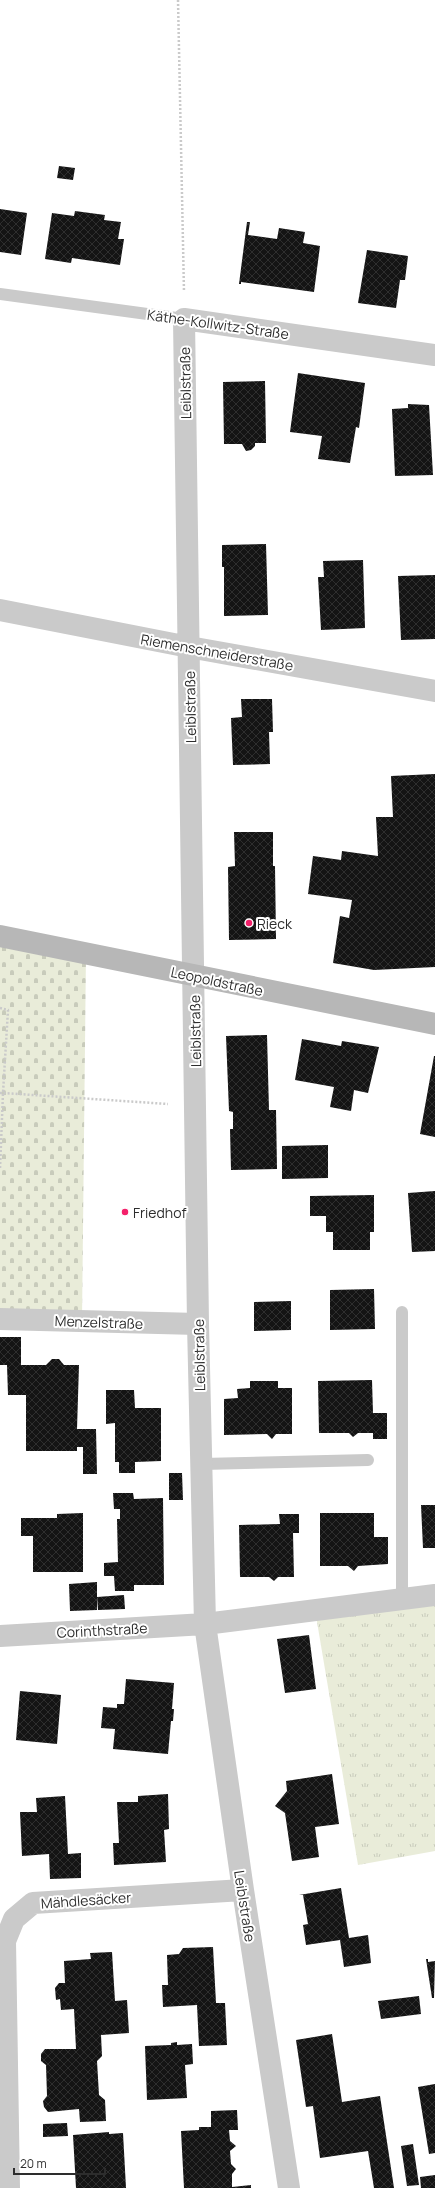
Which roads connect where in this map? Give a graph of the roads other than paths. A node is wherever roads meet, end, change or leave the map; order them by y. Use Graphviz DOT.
graph roads {
  1 [pos="0,294"];
  2 [pos="184,318"];
  3 [pos="435,355"];
  4 [pos="0,610"];
  5 [pos="189,647"];
  6 [pos="435,691"];
  7 [pos="0,936"];
  8 [pos="195,976"];
  9 [pos="435,1024"];
  10 [pos="402,1312"];
  11 [pos="0,1319"];
  12 [pos="198,1324"];
  13 [pos="368,1460"];
  14 [pos="202,1464"];
  15 [pos="435,1595"];
  16 [pos="402,1599"];
  17 [pos="205,1624"];
  18 [pos="0,1636"];
  19 [pos="243,1890"];
  20 [pos="9,2188"];
  21 [pos="289,2188"];
  1 -- 2 [label="lane, Käthe-Kollwitz-Straße"];
  2 -- 3 [label="street, Käthe-Kollwitz-Straße"];
  2 -- 5 [label="street, Leiblstraße"];
  4 -- 5 [label="street, Riemenschneiderstraße"];
  5 -- 6 [label="street, Riemenschneiderstraße"];
  5 -- 8 [label="street, Leiblstraße"];
  7 -- 8 [label="street, Leopoldstraße"];
  8 -- 9 [label="street, Leopoldstraße"];
  8 -- 12 [label="street, Leiblstraße"];
  10 -- 16 [label="lane"];
  11 -- 12 [label="street, Menzelstraße"];
  12 -- 14 [label="street, Leiblstraße"];
  13 -- 14 [label="lane"];
  14 -- 17 [label="street, Leiblstraße"];
  15 -- 16 [label="street"];
  16 -- 17 [label="street"];
  17 -- 18 [label="street, Corinthstraße"];
  17 -- 19 [label="street, Leiblstraße"];
  19 -- 20 [label="street, Mähdlesäcker"];
  19 -- 21 [label="street, Leiblstraße"];
}
